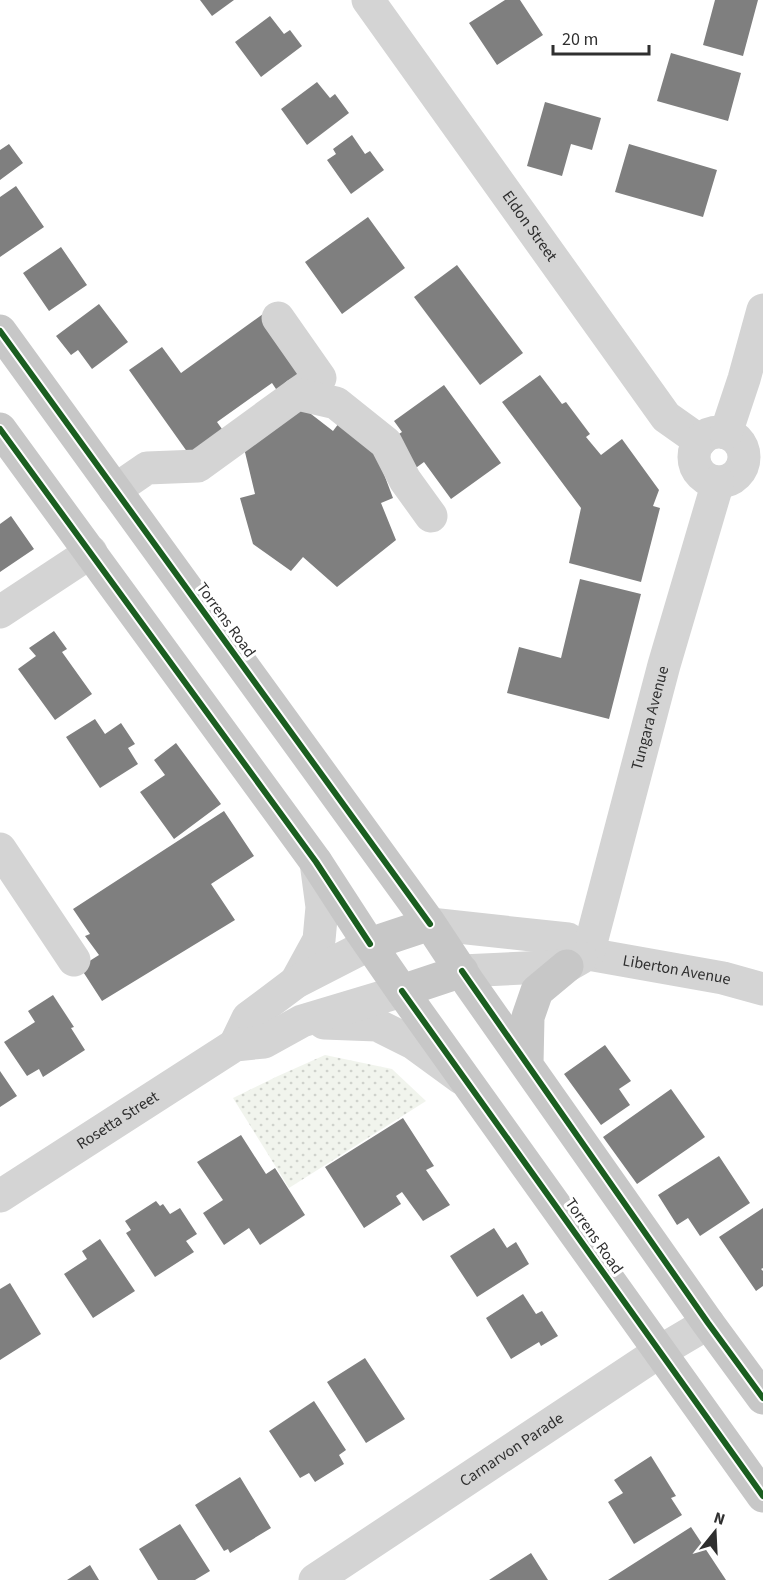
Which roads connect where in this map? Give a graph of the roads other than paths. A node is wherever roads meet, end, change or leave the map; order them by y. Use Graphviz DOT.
graph roads {
  1 [pos="368,0"];
  2 [pos="763,310"];
  3 [pos="278,318"];
  4 [pos="0,331"];
  5 [pos="297,394"];
  6 [pos="0,429"];
  7 [pos="713,437"];
  8 [pos="741,472"];
  9 [pos="116,490"];
  10 [pos="431,516"];
  11 [pos="91,552"];
  12 [pos="0,612"];
  13 [pos="0,849"];
  14 [pos="316,862"];
  15 [pos="430,924"];
  16 [pos="370,944"];
  17 [pos="74,960"];
  18 [pos="578,960"];
  19 [pos="462,971"];
  20 [pos="296,982"];
  21 [pos="763,989"];
  22 [pos="402,991"];
  23 [pos="302,1022"];
  24 [pos="235,1045"];
  25 [pos="527,1064"];
  26 [pos="470,1084"];
  27 [pos="0,1196"];
  28 [pos="708,1323"];
  29 [pos="660,1352"];
  30 [pos="763,1398"];
  31 [pos="763,1496"];
  32 [pos="315,1580"];
  1 -- 7 [label="street, Eldon Street"];
  2 -- 7 [label="street"];
  3 -- 5 [label="street"];
  4 -- 9 [label="main road, Torrens Road"];
  5 -- 9 [label="street"];
  5 -- 10 [label="street"];
  6 -- 11 [label="main road, Torrens Road"];
  7 -- 8 [label="street"];
  7 -- 8 [label="street"];
  8 -- 18 [label="street, Tungara Avenue"];
  9 -- 15 [label="main road, Torrens Road"];
  11 -- 12 [label="street"];
  11 -- 14 [label="main road, Torrens Road"];
  13 -- 17 [label="street"];
  14 -- 16 [label="main road, Torrens Road"];
  14 -- 20 [label="street"];
  15 -- 16 [label="main road"];
  15 -- 18 [label="street, Liberton Avenue"];
  15 -- 19 [label="main road, Torrens Road"];
  16 -- 20 [label="street"];
  16 -- 22 [label="main road, Torrens Road"];
  18 -- 19 [label="street, Liberton Avenue"];
  18 -- 21 [label="street, Liberton Avenue"];
  18 -- 25 [label="main road"];
  19 -- 22 [label="main road"];
  19 -- 25 [label="main road, Torrens Road"];
  20 -- 24 [label="street"];
  22 -- 23 [label="street, Rosetta Street"];
  22 -- 26 [label="main road, Torrens Road"];
  23 -- 24 [label="street, Rosetta Street"];
  23 -- 26 [label="street"];
  24 -- 27 [label="street, Rosetta Street"];
  25 -- 28 [label="main road, Torrens Road"];
  26 -- 29 [label="main road, Torrens Road"];
  28 -- 29 [label="street, Carnarvon Parade"];
  28 -- 30 [label="main road, Torrens Road"];
  29 -- 31 [label="main road, Torrens Road"];
  29 -- 32 [label="street, Carnarvon Parade"];
}
